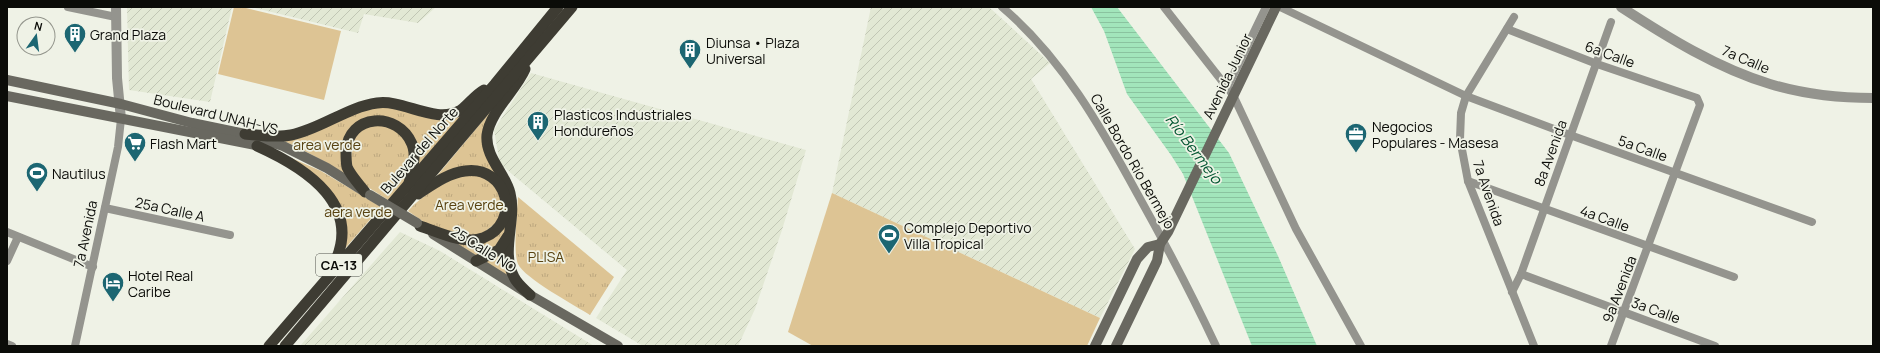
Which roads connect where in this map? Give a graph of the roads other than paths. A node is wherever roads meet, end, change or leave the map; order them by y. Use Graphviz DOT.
graph roads {
  1 [pos="68,7"];
  2 [pos="558,7"];
  3 [pos="572,7"];
  4 [pos="1002,7"];
  5 [pos="1164,7"];
  6 [pos="1266,7"];
  7 [pos="1276,7"];
  8 [pos="1280,7"];
  9 [pos="1621,7"];
  10 [pos="116,12"];
  11 [pos="1514,17"];
  12 [pos="1611,22"];
  13 [pos="1508,29"];
  14 [pos="533,52"];
  15 [pos="1597,64"];
  16 [pos="7,80"];
  17 [pos="495,84"];
  18 [pos="1230,92"];
  19 [pos="7,96"];
  20 [pos="1466,96"];
  21 [pos="1873,98"];
  22 [pos="121,104"];
  23 [pos="1700,105"];
  24 [pos="121,119"];
  25 [pos="245,134"];
  26 [pos="1570,135"];
  27 [pos="257,146"];
  28 [pos="294,152"];
  29 [pos="1675,174"];
  30 [pos="1468,181"];
  31 [pos="409,184"];
  32 [pos="368,193"];
  33 [pos="409,199"];
  34 [pos="105,208"];
  35 [pos="1543,210"];
  36 [pos="1812,222"];
  37 [pos="418,224"];
  38 [pos="7,232"];
  39 [pos="230,236"];
  40 [pos="508,236"];
  41 [pos="18,237"];
  42 [pos="1164,239"];
  43 [pos="1648,248"];
  44 [pos="7,261"];
  45 [pos="476,261"];
  46 [pos="93,267"];
  47 [pos="1521,274"];
  48 [pos="1734,277"];
  49 [pos="324,283"];
  50 [pos="1512,292"];
  51 [pos="530,295"];
  52 [pos="1624,312"];
  53 [pos="7,344"];
  54 [pos="12,346"];
  55 [pos="75,346"];
  56 [pos="269,346"];
  57 [pos="285,346"];
  58 [pos="618,346"];
  59 [pos="1095,346"];
  60 [pos="1116,346"];
  61 [pos="1216,346"];
  62 [pos="1361,346"];
  63 [pos="1534,346"];
  64 [pos="1611,346"];
  65 [pos="1715,346"];
  1 -- 10 [label="street"];
  2 -- 17 [label="highway, Bulevar del Norte / CA-13"];
  3 -- 14 [label="highway, Bulevar del Norte / CA-13"];
  4 -- 42 [label="street, Calle Bordo Río Bermejo"];
  5 -- 18 [label="street"];
  6 -- 18 [label="street"];
  7 -- 18 [label="main road, Avenida Junior"];
  8 -- 20 [label="street, 5a Calle"];
  9 -- 21 [label="street, 7a Calle"];
  10 -- 22 [label="street, 7a Avenida"];
  11 -- 13 [label="street, 7a Avenida"];
  12 -- 15 [label="street, 8a Avenida"];
  13 -- 15 [label="street, 6a Calle"];
  13 -- 20 [label="street, 7a Avenida"];
  14 -- 33 [label="highway, Bulevar del Norte / CA-13"];
  14 -- 40 [label="highway"];
  15 -- 23 [label="street, 6a Calle"];
  15 -- 26 [label="street, 8a Avenida"];
  16 -- 22 [label="main road, Boulevard UNAH-VS"];
  17 -- 25 [label="highway"];
  17 -- 31 [label="highway, Bulevar del Norte / CA-13"];
  18 -- 42 [label="main road, Avenida Junior"];
  18 -- 62 [label="street"];
  19 -- 24 [label="main road, Boulevard UNAH-VS"];
  20 -- 26 [label="street, 5a Calle"];
  20 -- 30 [label="street, 7a Avenida"];
  22 -- 24 [label="street, 7a Avenida"];
  22 -- 25 [label="main road, Boulevard UNAH-VS"];
  23 -- 29 [label="street, 9a Avenida"];
  24 -- 27 [label="main road, Boulevard UNAH-VS"];
  24 -- 34 [label="street, 7a Avenida"];
  25 -- 28 [label="main road, Boulevard UNAH-VS"];
  26 -- 29 [label="street, 5a Calle"];
  26 -- 35 [label="street, 8a Avenida"];
  27 -- 28 [label="main road, Boulevard UNAH-VS"];
  27 -- 49 [label="highway"];
  28 -- 32 [label="main road, 25 Calle NO"];
  29 -- 36 [label="street, 5a Calle"];
  29 -- 43 [label="street, 9a Avenida"];
  30 -- 35 [label="street, 4a Calle"];
  30 -- 50 [label="street, 7a Avenida"];
  31 -- 32 [label="highway"];
  31 -- 49 [label="highway, Bulevar del Norte / CA-13"];
  32 -- 37 [label="main road, 25 Calle NO, bridge"];
  33 -- 37 [label="highway"];
  33 -- 57 [label="highway, Bulevar del Norte / CA-13"];
  34 -- 39 [label="street, 25a Calle A"];
  34 -- 46 [label="street, 7a Avenida"];
  35 -- 43 [label="street, 4a Calle"];
  35 -- 47 [label="street, 8a Avenida"];
  37 -- 45 [label="main road, 25 Calle NO"];
  38 -- 41 [label="street"];
  40 -- 45 [label="highway"];
  40 -- 51 [label="highway"];
  41 -- 44 [label="street"];
  41 -- 46 [label="street"];
  42 -- 59 [label="main road"];
  42 -- 60 [label="main road, Avenida Junior"];
  42 -- 61 [label="street, Calle Bordo Río Bermejo"];
  43 -- 48 [label="street, 4a Calle"];
  43 -- 52 [label="street, 9a Avenida"];
  45 -- 51 [label="main road, 25 Calle NO"];
  46 -- 55 [label="street, 7a Avenida"];
  47 -- 50 [label="street, 8a Avenida"];
  47 -- 52 [label="street, 3a Calle"];
  49 -- 56 [label="highway, Bulevar del Norte / CA-13"];
  50 -- 63 [label="street, 7a Avenida"];
  51 -- 58 [label="main road, 25 Calle NO"];
  52 -- 64 [label="street, 9a Avenida"];
  52 -- 65 [label="street, 3a Calle"];
  53 -- 54 [label="street"];
}
